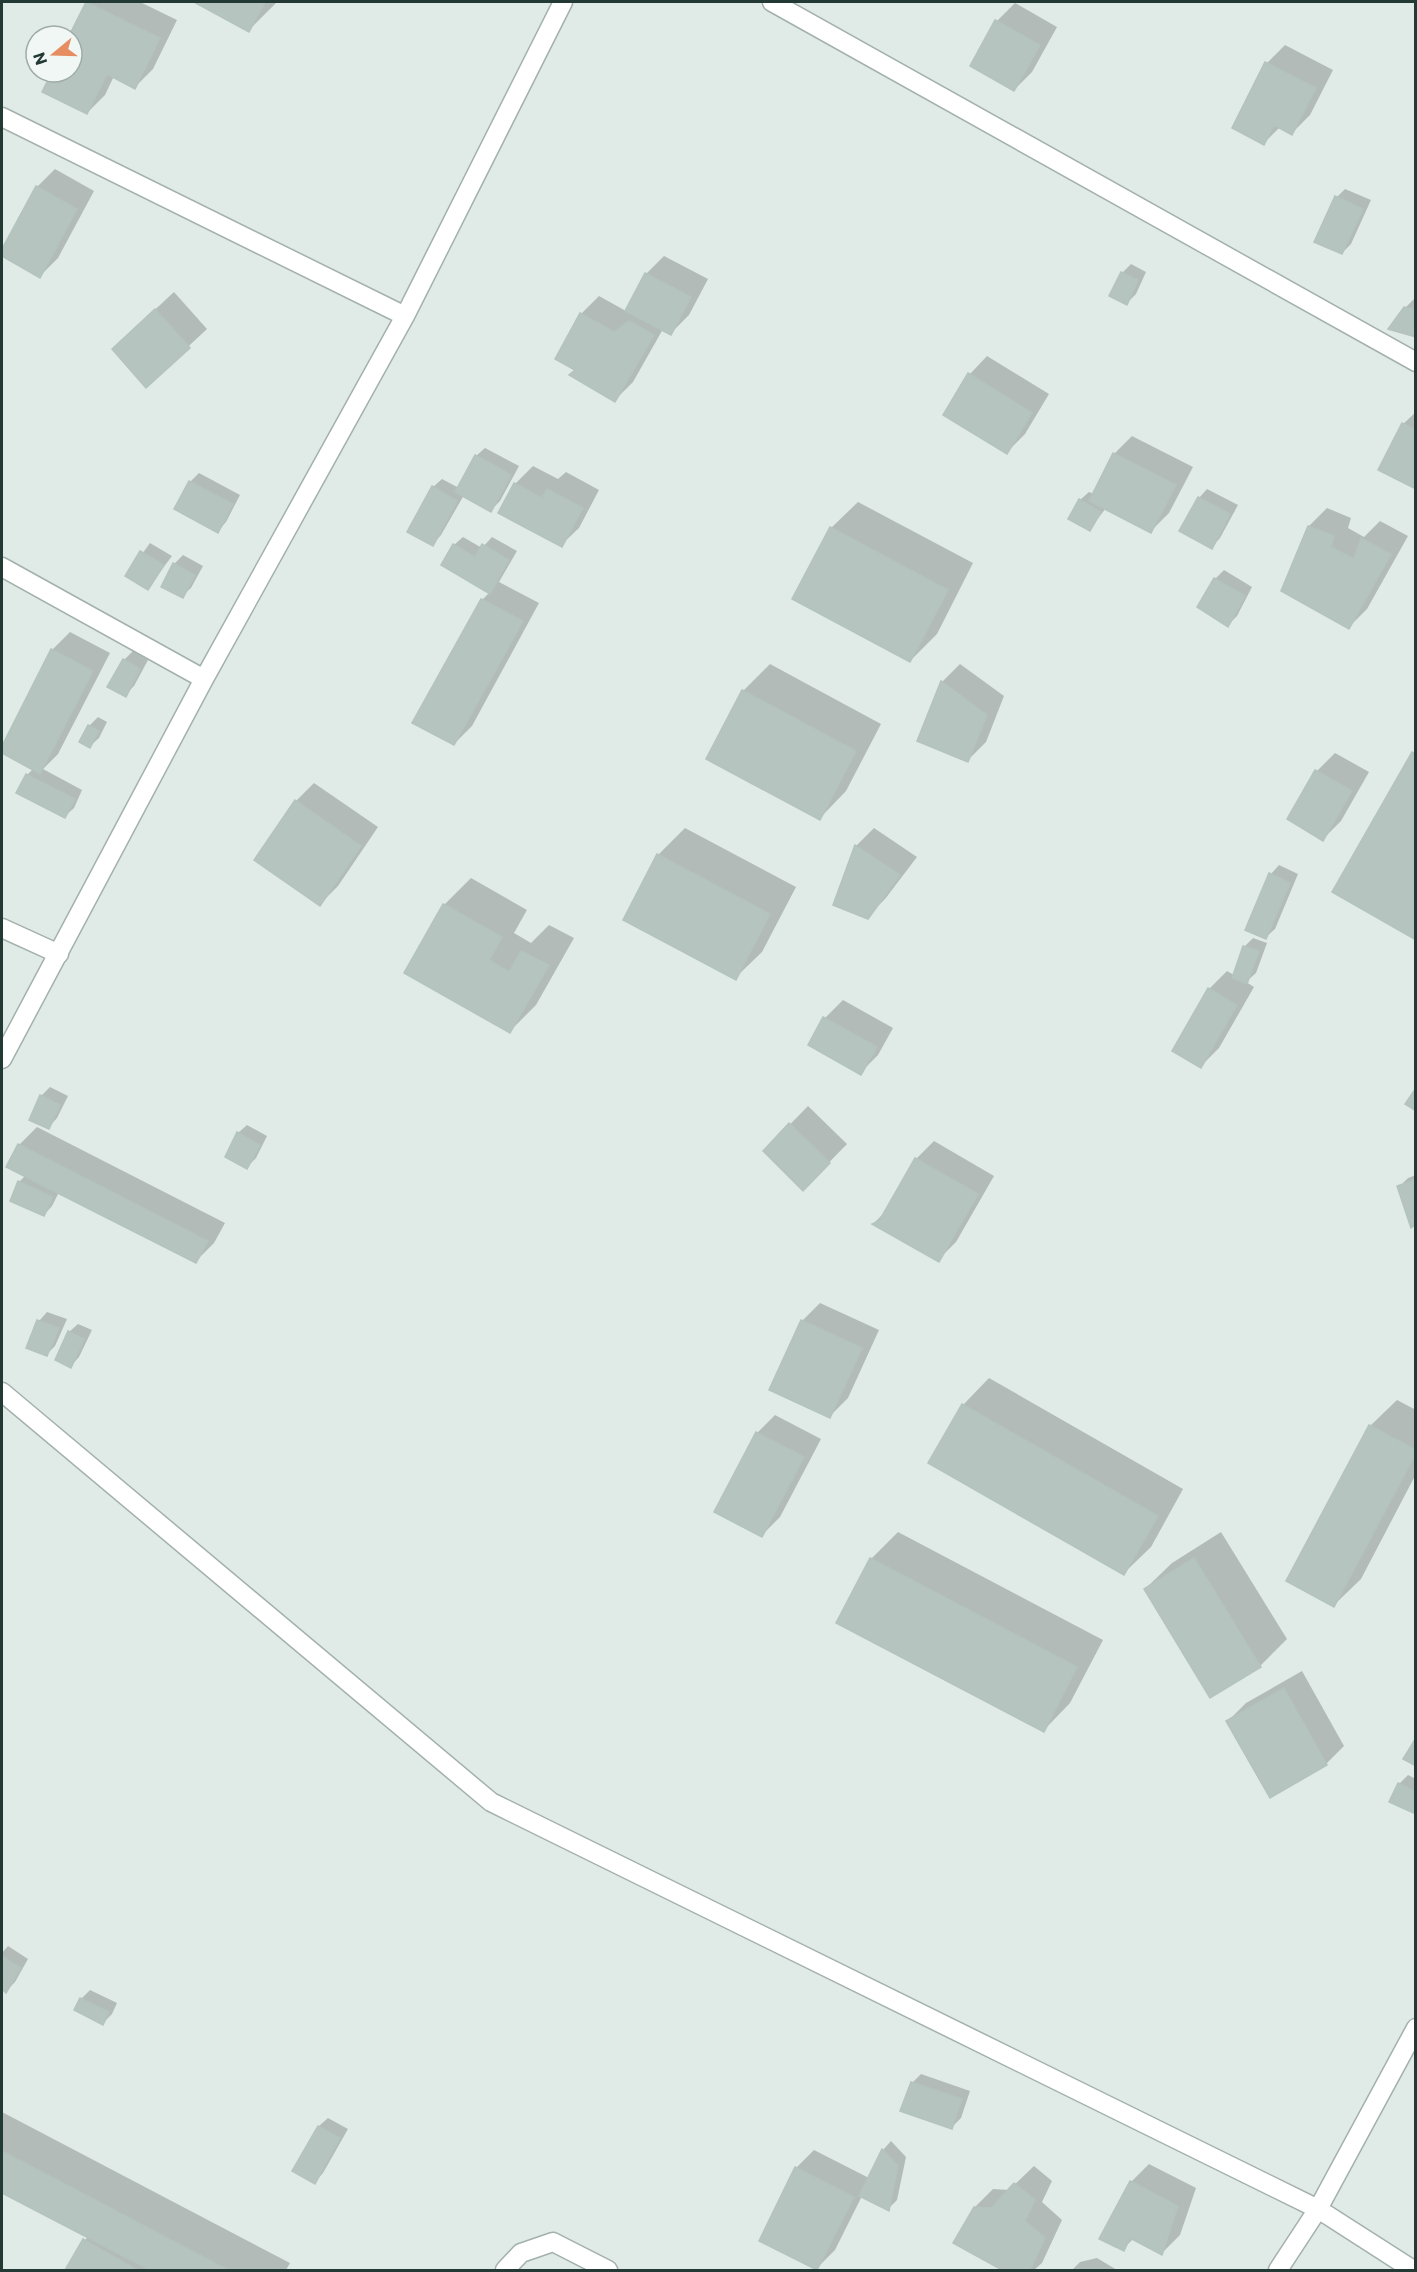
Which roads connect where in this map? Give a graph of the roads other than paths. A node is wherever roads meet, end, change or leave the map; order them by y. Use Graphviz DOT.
graph roads {
  1 [pos="563,2"];
  2 [pos="772,2"];
  3 [pos="2,117"];
  4 [pos="405,316"];
  5 [pos="1416,362"];
  6 [pos="2,567"];
  7 [pos="204,679"];
  8 [pos="2,928"];
  9 [pos="59,954"];
  10 [pos="2,1059"];
  11 [pos="2,1392"];
  12 [pos="1416,2028"];
  13 [pos="1318,2209"];
  14 [pos="505,2271"];
  15 [pos="608,2271"];
  16 [pos="1278,2271"];
  17 [pos="1413,2271"];
  1 -- 4 [label="street"];
  2 -- 5 [label="street"];
  3 -- 4 [label="street"];
  4 -- 7 [label="street"];
  6 -- 7 [label="street"];
  7 -- 9 [label="street"];
  8 -- 9 [label="street"];
  9 -- 10 [label="street"];
  11 -- 13 [label="street"];
  12 -- 13 [label="street"];
  13 -- 16 [label="street"];
  13 -- 17 [label="street"];
  14 -- 15 [label="street"];
}
